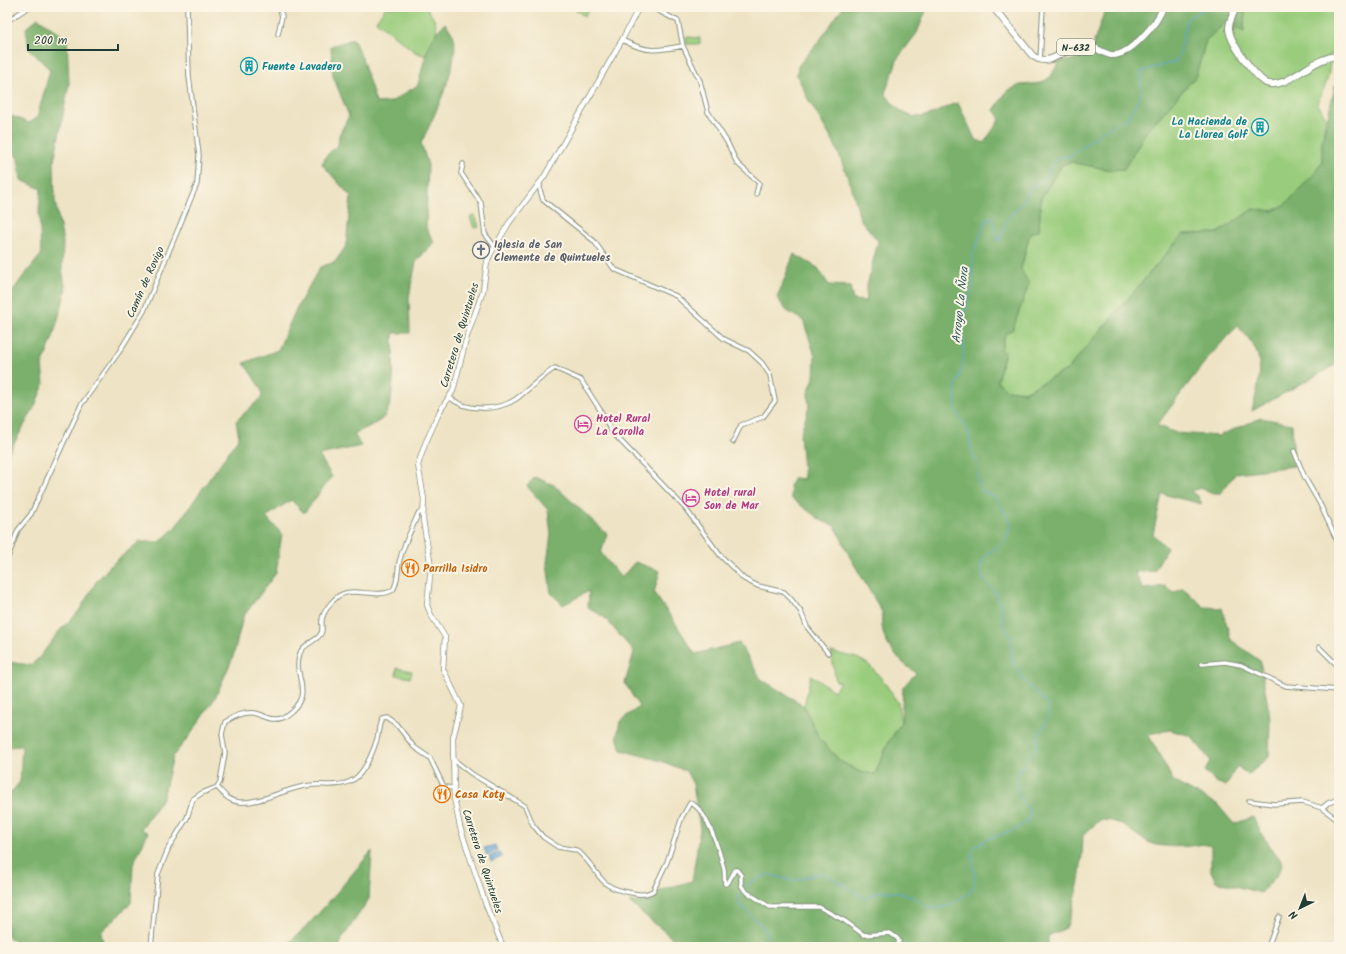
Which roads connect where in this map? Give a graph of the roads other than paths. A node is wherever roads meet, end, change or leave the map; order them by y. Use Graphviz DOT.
graph roads {
  1 [pos="29,7"];
  2 [pos="187,7"];
  3 [pos="279,7"];
  4 [pos="639,7"];
  5 [pos="651,7"];
  6 [pos="994,7"];
  7 [pos="1043,7"];
  8 [pos="1163,7"];
  9 [pos="1236,7"];
  10 [pos="7,21"];
  11 [pos="278,34"];
  12 [pos="622,40"];
  13 [pos="683,46"];
  14 [pos="1339,56"];
  15 [pos="1040,60"];
  16 [pos="463,164"];
  17 [pos="540,184"];
  18 [pos="756,194"];
  19 [pos="495,248"];
  20 [pos="449,397"];
  21 [pos="733,442"];
  22 [pos="1294,451"];
  23 [pos="423,512"];
  24 [pos="1339,545"];
  25 [pos="7,560"];
  26 [pos="1319,647"];
  27 [pos="828,653"];
  28 [pos="1202,664"];
  29 [pos="1339,667"];
  30 [pos="1339,690"];
  31 [pos="454,760"];
  32 [pos="217,787"];
  33 [pos="453,788"];
  34 [pos="1339,799"];
  35 [pos="1249,801"];
  36 [pos="1322,808"];
  37 [pos="1339,821"];
  38 [pos="1279,917"];
  39 [pos="151,947"];
  40 [pos="502,947"];
  41 [pos="897,947"];
  42 [pos="1268,947"];
  1 -- 10 [label="street"];
  2 -- 25 [label="street, Camín de Rovigo"];
  3 -- 11 [label="street"];
  4 -- 12 [label="street, Carretera de Quintueles"];
  5 -- 13 [label="street"];
  6 -- 15 [label="highway"];
  7 -- 15 [label="street"];
  8 -- 15 [label="highway, N-632"];
  9 -- 14 [label="highway"];
  12 -- 13 [label="street"];
  12 -- 17 [label="street, Carretera de Quintueles"];
  13 -- 18 [label="street"];
  16 -- 19 [label="street"];
  17 -- 19 [label="street, Carretera de Quintueles"];
  17 -- 21 [label="street"];
  19 -- 20 [label="street, Carretera de Quintueles"];
  20 -- 23 [label="street, Carretera de Quintueles"];
  20 -- 27 [label="street"];
  22 -- 24 [label="street"];
  23 -- 31 [label="street, Carretera de Quintueles"];
  23 -- 32 [label="street"];
  26 -- 29 [label="street"];
  28 -- 30 [label="street"];
  31 -- 33 [label="street, Carretera de Quintueles"];
  31 -- 41 [label="street"];
  32 -- 33 [label="street"];
  32 -- 39 [label="street"];
  33 -- 40 [label="street, Carretera de Quintueles"];
  34 -- 36 [label="street"];
  35 -- 36 [label="street"];
  36 -- 37 [label="street"];
  38 -- 42 [label="street"];
}
